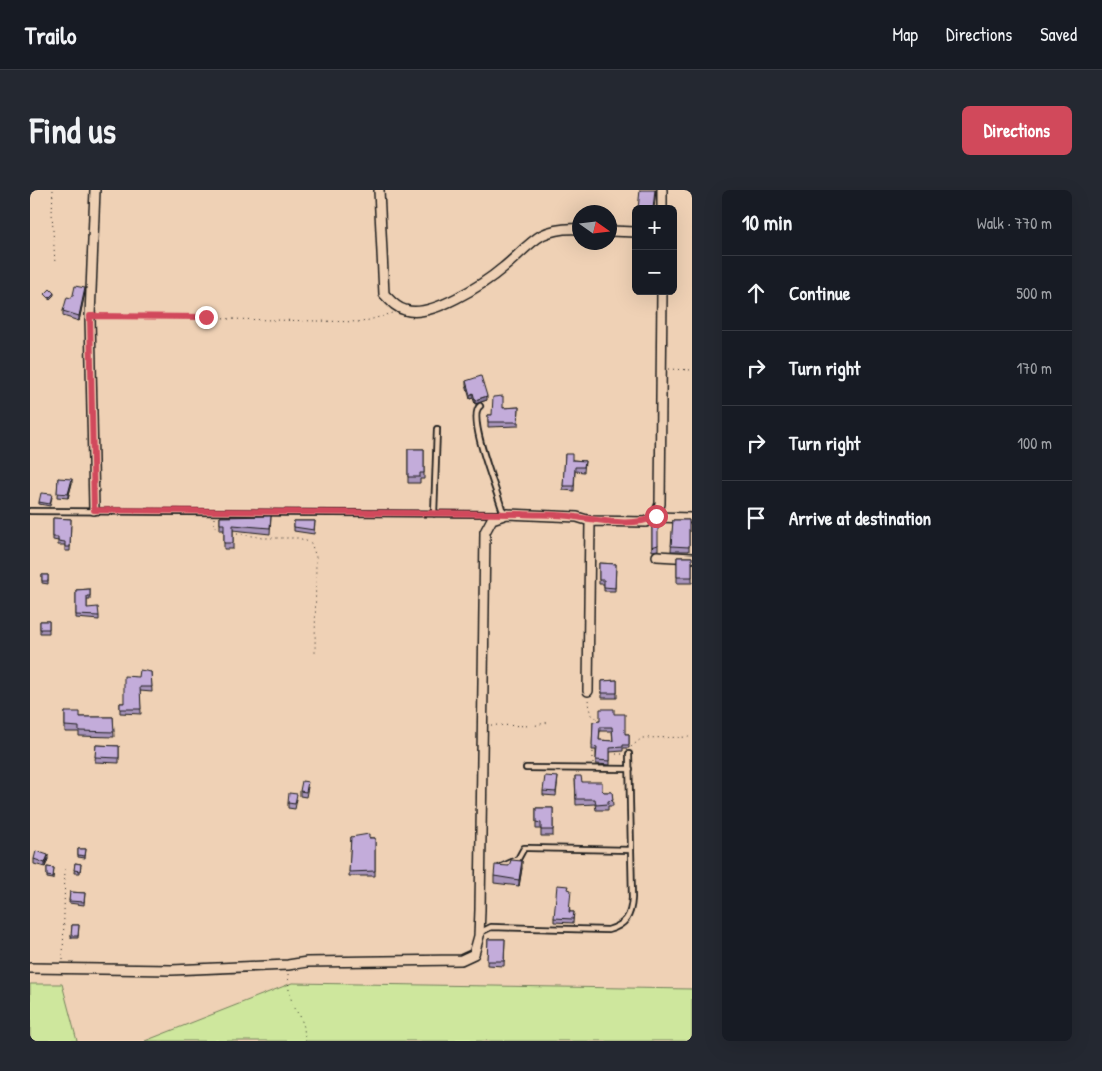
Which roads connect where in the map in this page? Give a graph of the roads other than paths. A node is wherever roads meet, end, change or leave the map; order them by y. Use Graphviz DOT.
graph roads {
  1 [pos="95,190"];
  2 [pos="379,190"];
  3 [pos="662,190"];
  4 [pos="662,205"];
  5 [pos="572,229"];
  6 [pos="617,231"];
  7 [pos="632,232"];
  8 [pos="662,295"];
  9 [pos="480,406"];
  10 [pos="437,429"];
  11 [pos="94,510"];
  12 [pos="30,511"];
  13 [pos="434,514"];
  14 [pos="506,514"];
  15 [pos="656,516"];
  16 [pos="692,518"];
  17 [pos="590,520"];
  18 [pos="657,556"];
  19 [pos="692,558"];
  20 [pos="588,691"];
  21 [pos="629,754"];
  22 [pos="526,768"];
  23 [pos="630,769"];
  24 [pos="631,850"];
  25 [pos="499,868"];
  26 [pos="479,936"];
  27 [pos="30,968"];
  1 -- 11 [label="street"];
  2 -- 5 [label="street"];
  3 -- 4 [label="street"];
  6 -- 7 [label="street"];
  8 -- 15 [label="street"];
  9 -- 14 [label="lane"];
  10 -- 13 [label="lane"];
  11 -- 12 [label="lane"];
  11 -- 13 [label="lane"];
  13 -- 14 [label="lane"];
  14 -- 17 [label="street"];
  14 -- 26 [label="street"];
  15 -- 16 [label="street"];
  15 -- 17 [label="street"];
  17 -- 20 [label="street"];
  18 -- 19 [label="street"];
  21 -- 23 [label="lane"];
  22 -- 23 [label="lane"];
  23 -- 24 [label="lane"];
  24 -- 25 [label="lane"];
  24 -- 26 [label="lane"];
  26 -- 27 [label="street"];
}
